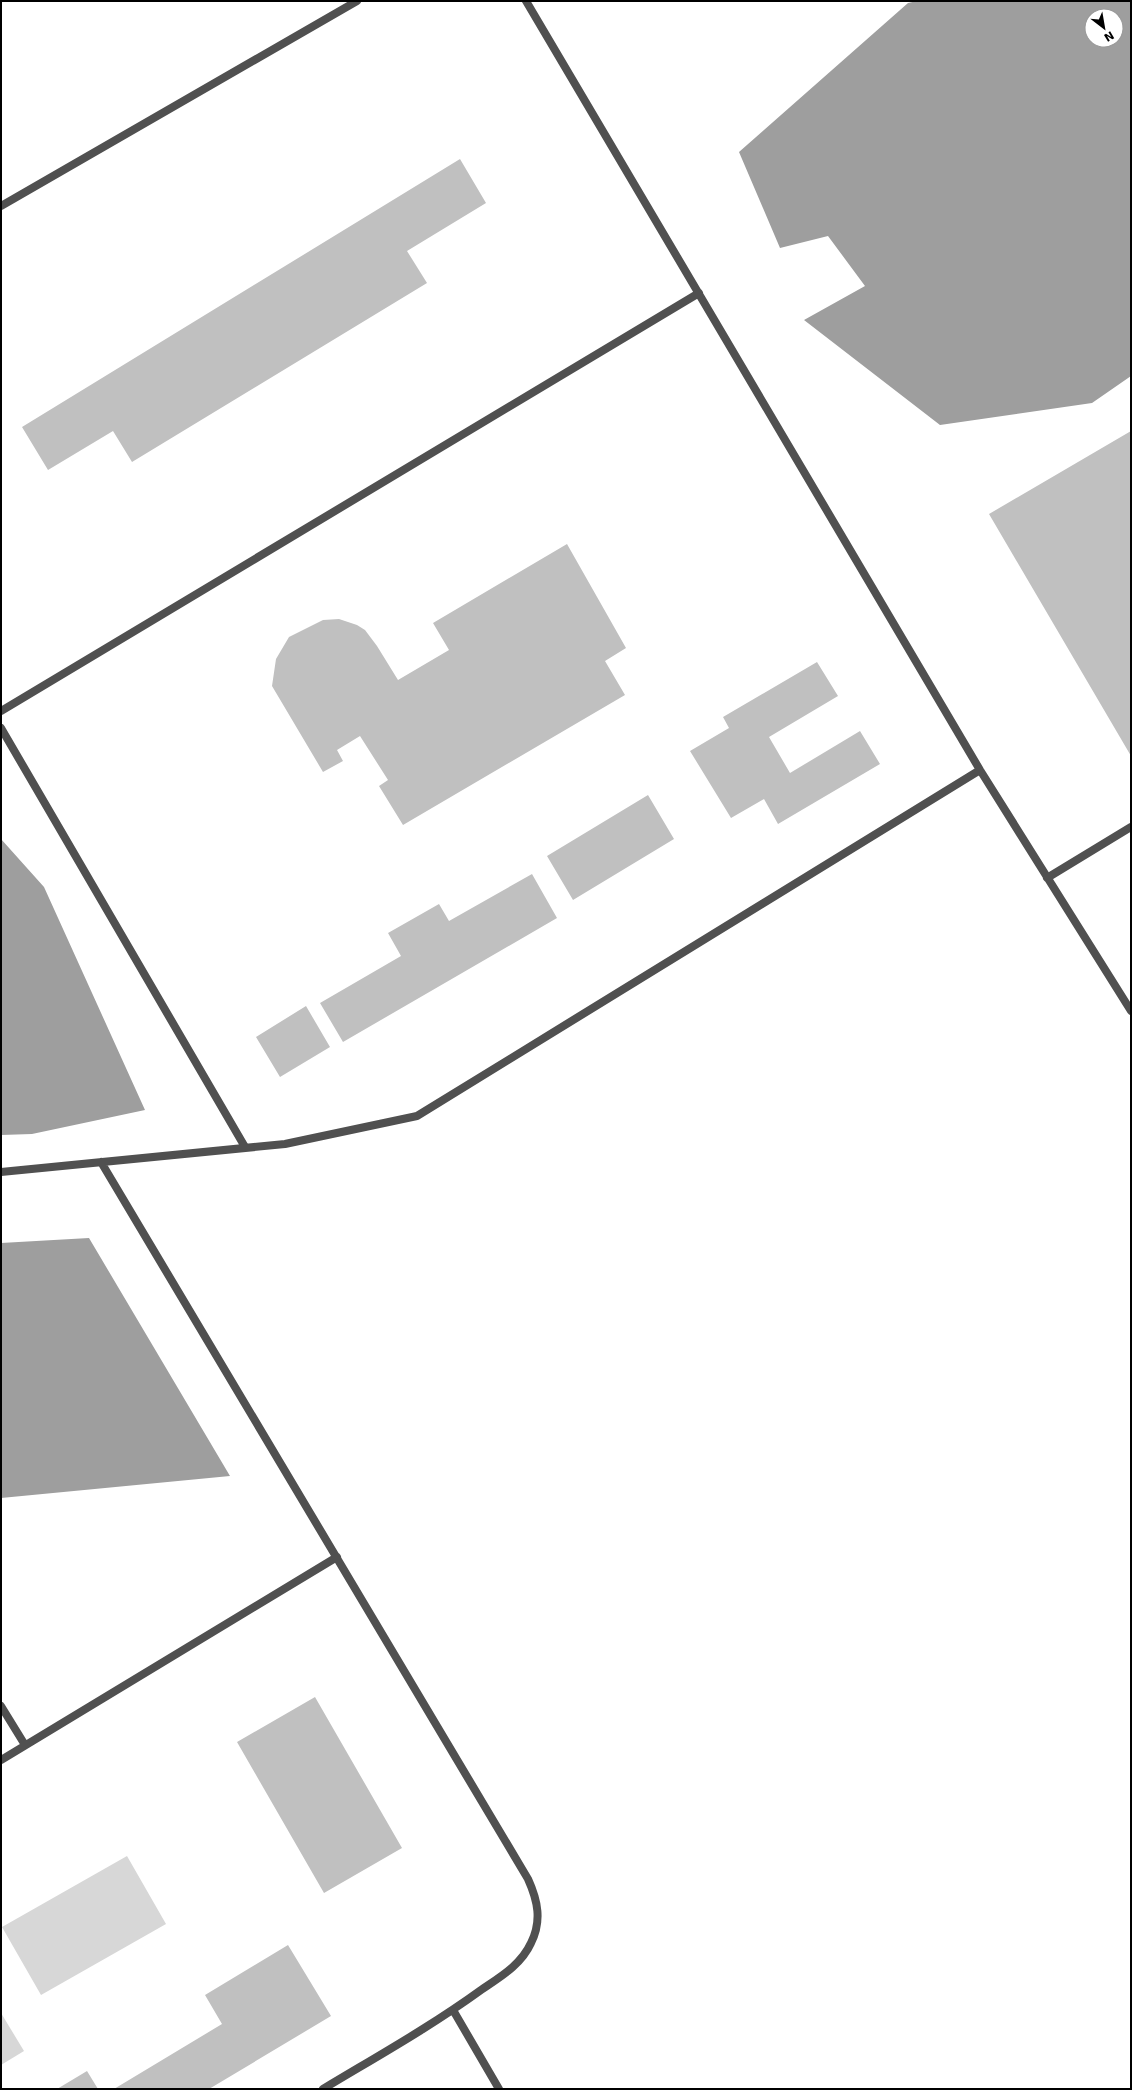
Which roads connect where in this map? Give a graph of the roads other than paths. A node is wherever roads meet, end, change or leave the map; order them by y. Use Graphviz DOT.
graph roads {
  1 [pos="357,1"];
  2 [pos="526,1"];
  3 [pos="1,206"];
  4 [pos="699,294"];
  5 [pos="1,712"];
  6 [pos="1,728"];
  7 [pos="980,770"];
  8 [pos="1131,827"];
  9 [pos="1048,878"];
  10 [pos="1131,1011"];
  11 [pos="245,1147"];
  12 [pos="102,1162"];
  13 [pos="1,1172"];
  14 [pos="337,1557"];
  15 [pos="1,1706"];
  16 [pos="25,1746"];
  17 [pos="1,1760"];
  18 [pos="453,2010"];
  19 [pos="323,2089"];
  20 [pos="499,2089"];
  1 -- 3 [label="lane"];
  2 -- 4 [label="lane"];
  4 -- 5 [label="lane"];
  4 -- 7 [label="lane"];
  6 -- 11 [label="lane"];
  7 -- 9 [label="lane"];
  7 -- 11 [label="lane"];
  8 -- 9 [label="lane"];
  9 -- 10 [label="lane"];
  11 -- 12 [label="lane"];
  12 -- 13 [label="lane"];
  12 -- 14 [label="lane"];
  14 -- 16 [label="lane"];
  14 -- 18 [label="lane"];
  15 -- 16 [label="lane"];
  16 -- 17 [label="lane"];
  18 -- 19 [label="lane"];
  18 -- 20 [label="lane"];
}
